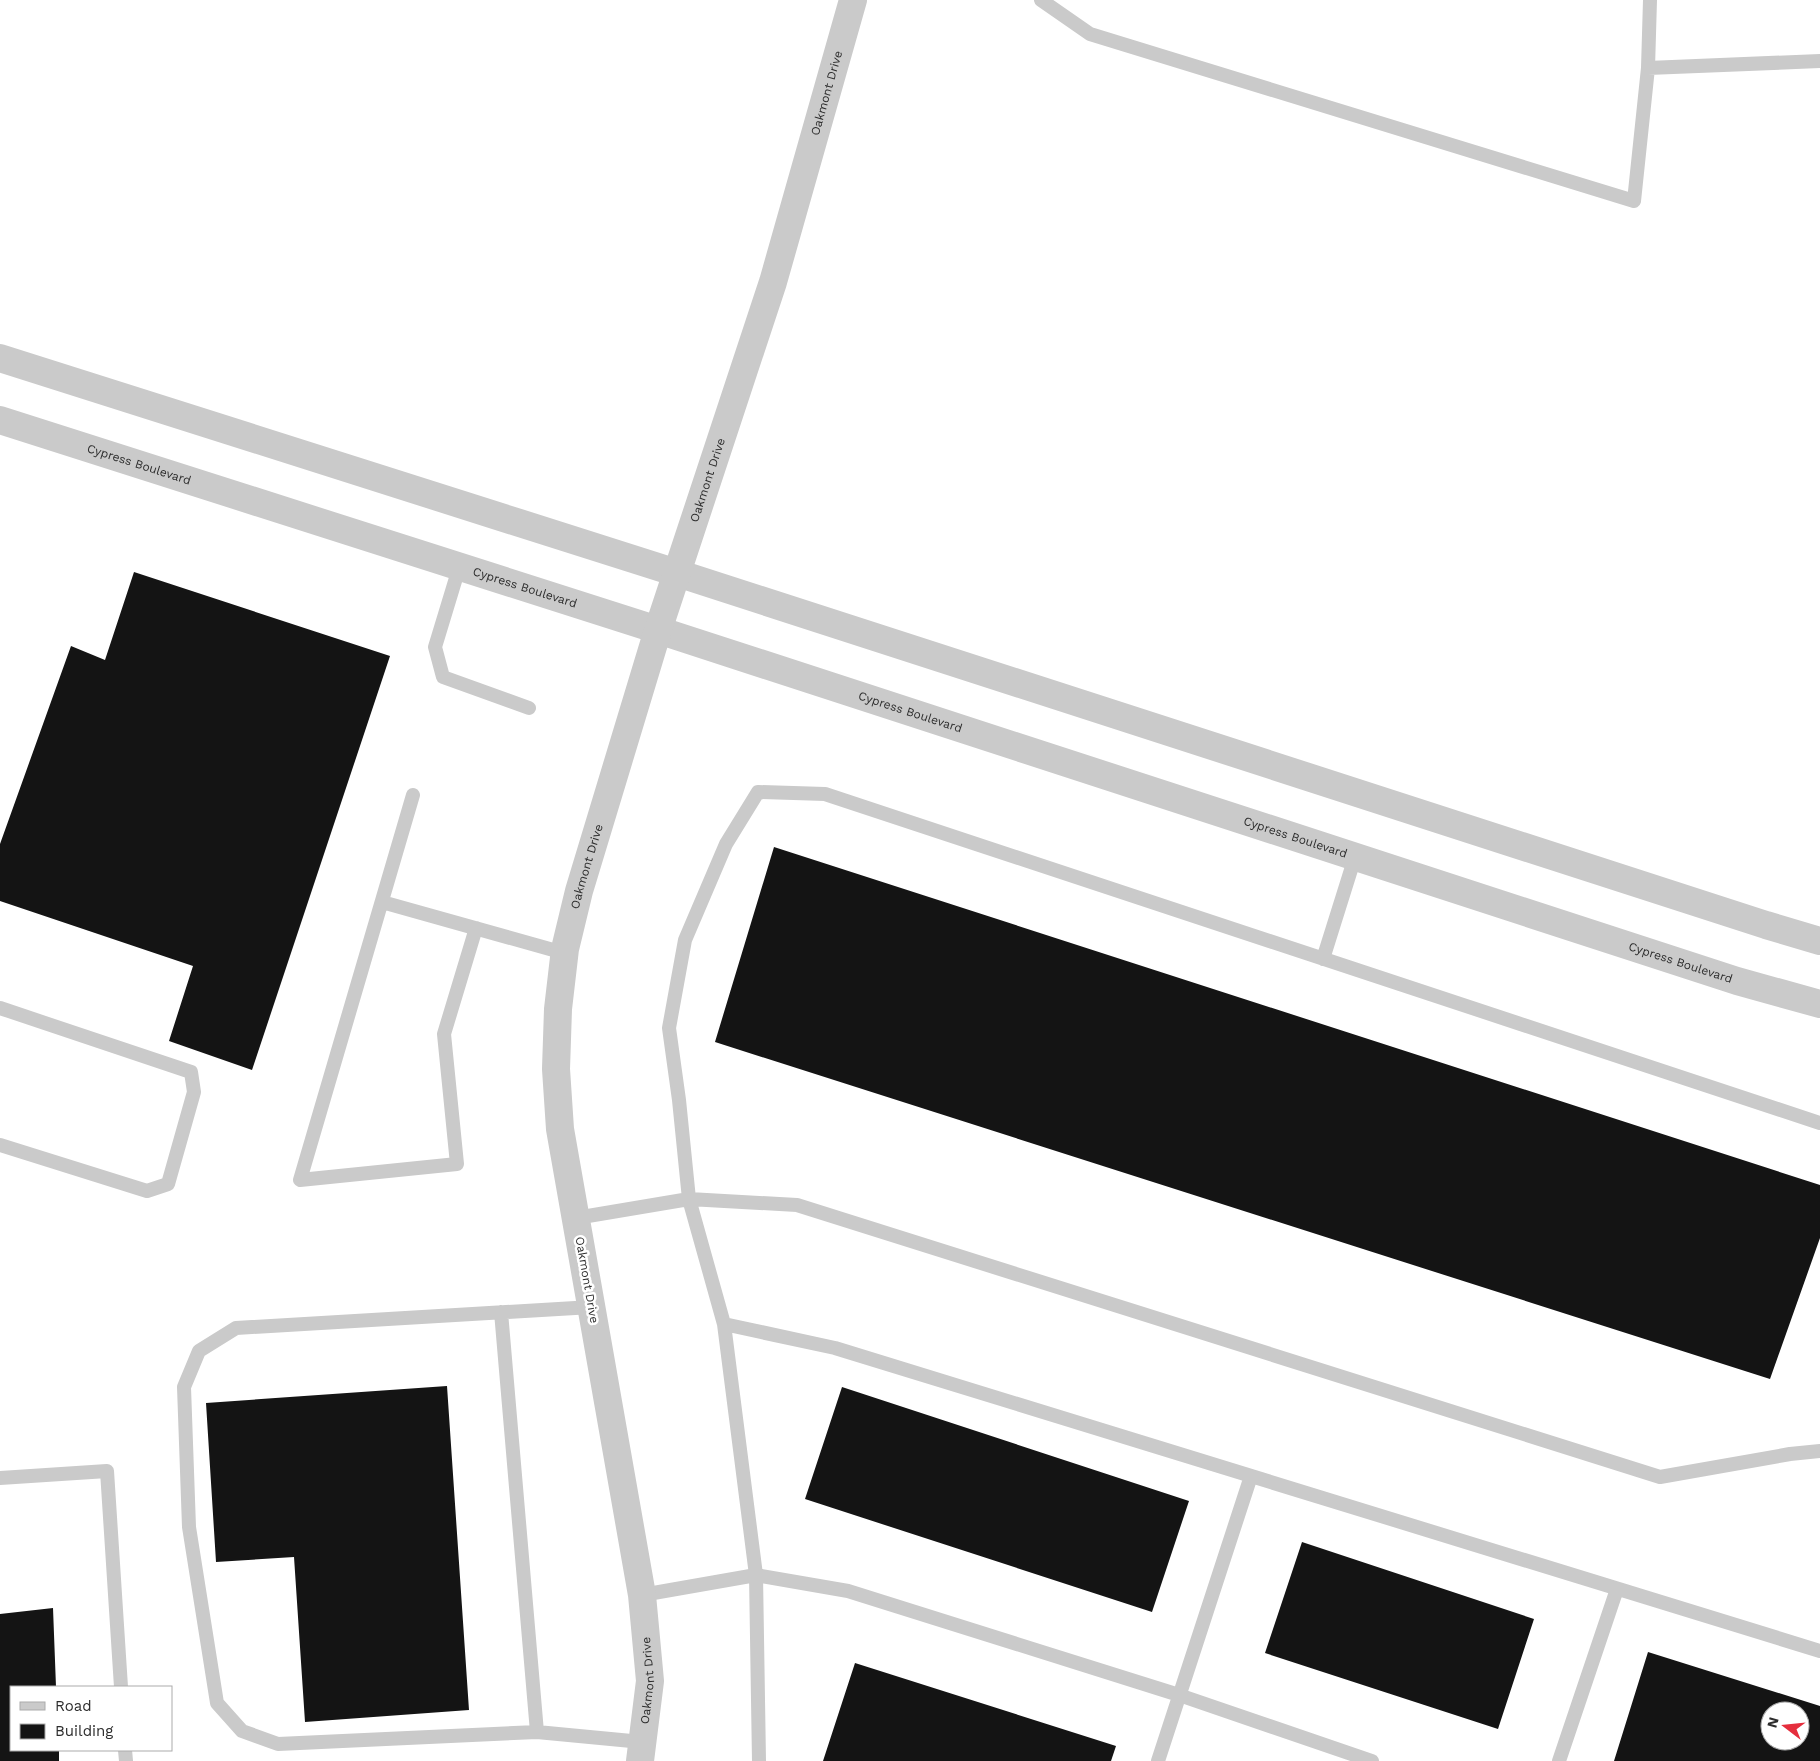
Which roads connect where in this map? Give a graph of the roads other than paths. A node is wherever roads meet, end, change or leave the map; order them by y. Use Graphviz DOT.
graph roads {
  1 [pos="854,0"];
  2 [pos="1041,0"];
  3 [pos="1650,0"];
  4 [pos="1820,61"];
  5 [pos="1648,68"];
  6 [pos="0,358"];
  7 [pos="0,420"];
  8 [pos="459,568"];
  9 [pos="677,573"];
  10 [pos="658,630"];
  11 [pos="529,708"];
  12 [pos="413,795"];
  13 [pos="1355,857"];
  14 [pos="382,902"];
  15 [pos="476,928"];
  16 [pos="1820,940"];
  17 [pos="564,953"];
  18 [pos="1323,959"];
  19 [pos="1820,1004"];
  20 [pos="0,1008"];
  21 [pos="1820,1123"];
  22 [pos="0,1145"];
  23 [pos="689,1199"];
  24 [pos="576,1218"];
  25 [pos="592,1307"];
  26 [pos="501,1312"];
  27 [pos="724,1324"];
  28 [pos="1820,1451"];
  29 [pos="1251,1476"];
  30 [pos="0,1478"];
  31 [pos="756,1575"];
  32 [pos="1617,1589"];
  33 [pos="642,1595"];
  34 [pos="1820,1651"];
  35 [pos="121,1686"];
  36 [pos="1180,1694"];
  37 [pos="537,1732"];
  38 [pos="641,1751"];
  39 [pos="759,1761"];
  40 [pos="1158,1761"];
  41 [pos="1372,1761"];
  42 [pos="1559,1761"];
  1 -- 9 [label="street, Oakmont Drive"];
  2 -- 5 [label="lane"];
  3 -- 5 [label="lane"];
  4 -- 5 [label="lane"];
  6 -- 9 [label="street"];
  7 -- 8 [label="street, Cypress Boulevard"];
  8 -- 10 [label="street, Cypress Boulevard"];
  8 -- 11 [label="lane"];
  9 -- 10 [label="street, Oakmont Drive"];
  9 -- 16 [label="street"];
  10 -- 13 [label="street, Cypress Boulevard"];
  10 -- 17 [label="street, Oakmont Drive"];
  12 -- 14 [label="lane"];
  13 -- 18 [label="lane"];
  13 -- 19 [label="street, Cypress Boulevard"];
  14 -- 15 [label="lane"];
  14 -- 15 [label="lane"];
  15 -- 17 [label="lane"];
  17 -- 24 [label="street, Oakmont Drive"];
  18 -- 21 [label="lane"];
  18 -- 23 [label="lane"];
  20 -- 22 [label="lane"];
  23 -- 24 [label="lane"];
  23 -- 27 [label="lane"];
  23 -- 28 [label="lane"];
  24 -- 25 [label="street, Oakmont Drive"];
  25 -- 26 [label="lane"];
  25 -- 33 [label="street, Oakmont Drive"];
  26 -- 37 [label="lane"];
  26 -- 37 [label="lane"];
  27 -- 29 [label="lane"];
  27 -- 31 [label="lane"];
  29 -- 32 [label="lane"];
  29 -- 36 [label="lane"];
  30 -- 35 [label="lane"];
  31 -- 33 [label="lane"];
  31 -- 36 [label="lane"];
  31 -- 39 [label="lane"];
  32 -- 34 [label="lane"];
  32 -- 42 [label="lane"];
  33 -- 38 [label="street, Oakmont Drive"];
  36 -- 40 [label="lane"];
  36 -- 41 [label="lane"];
  37 -- 38 [label="lane"];
}
